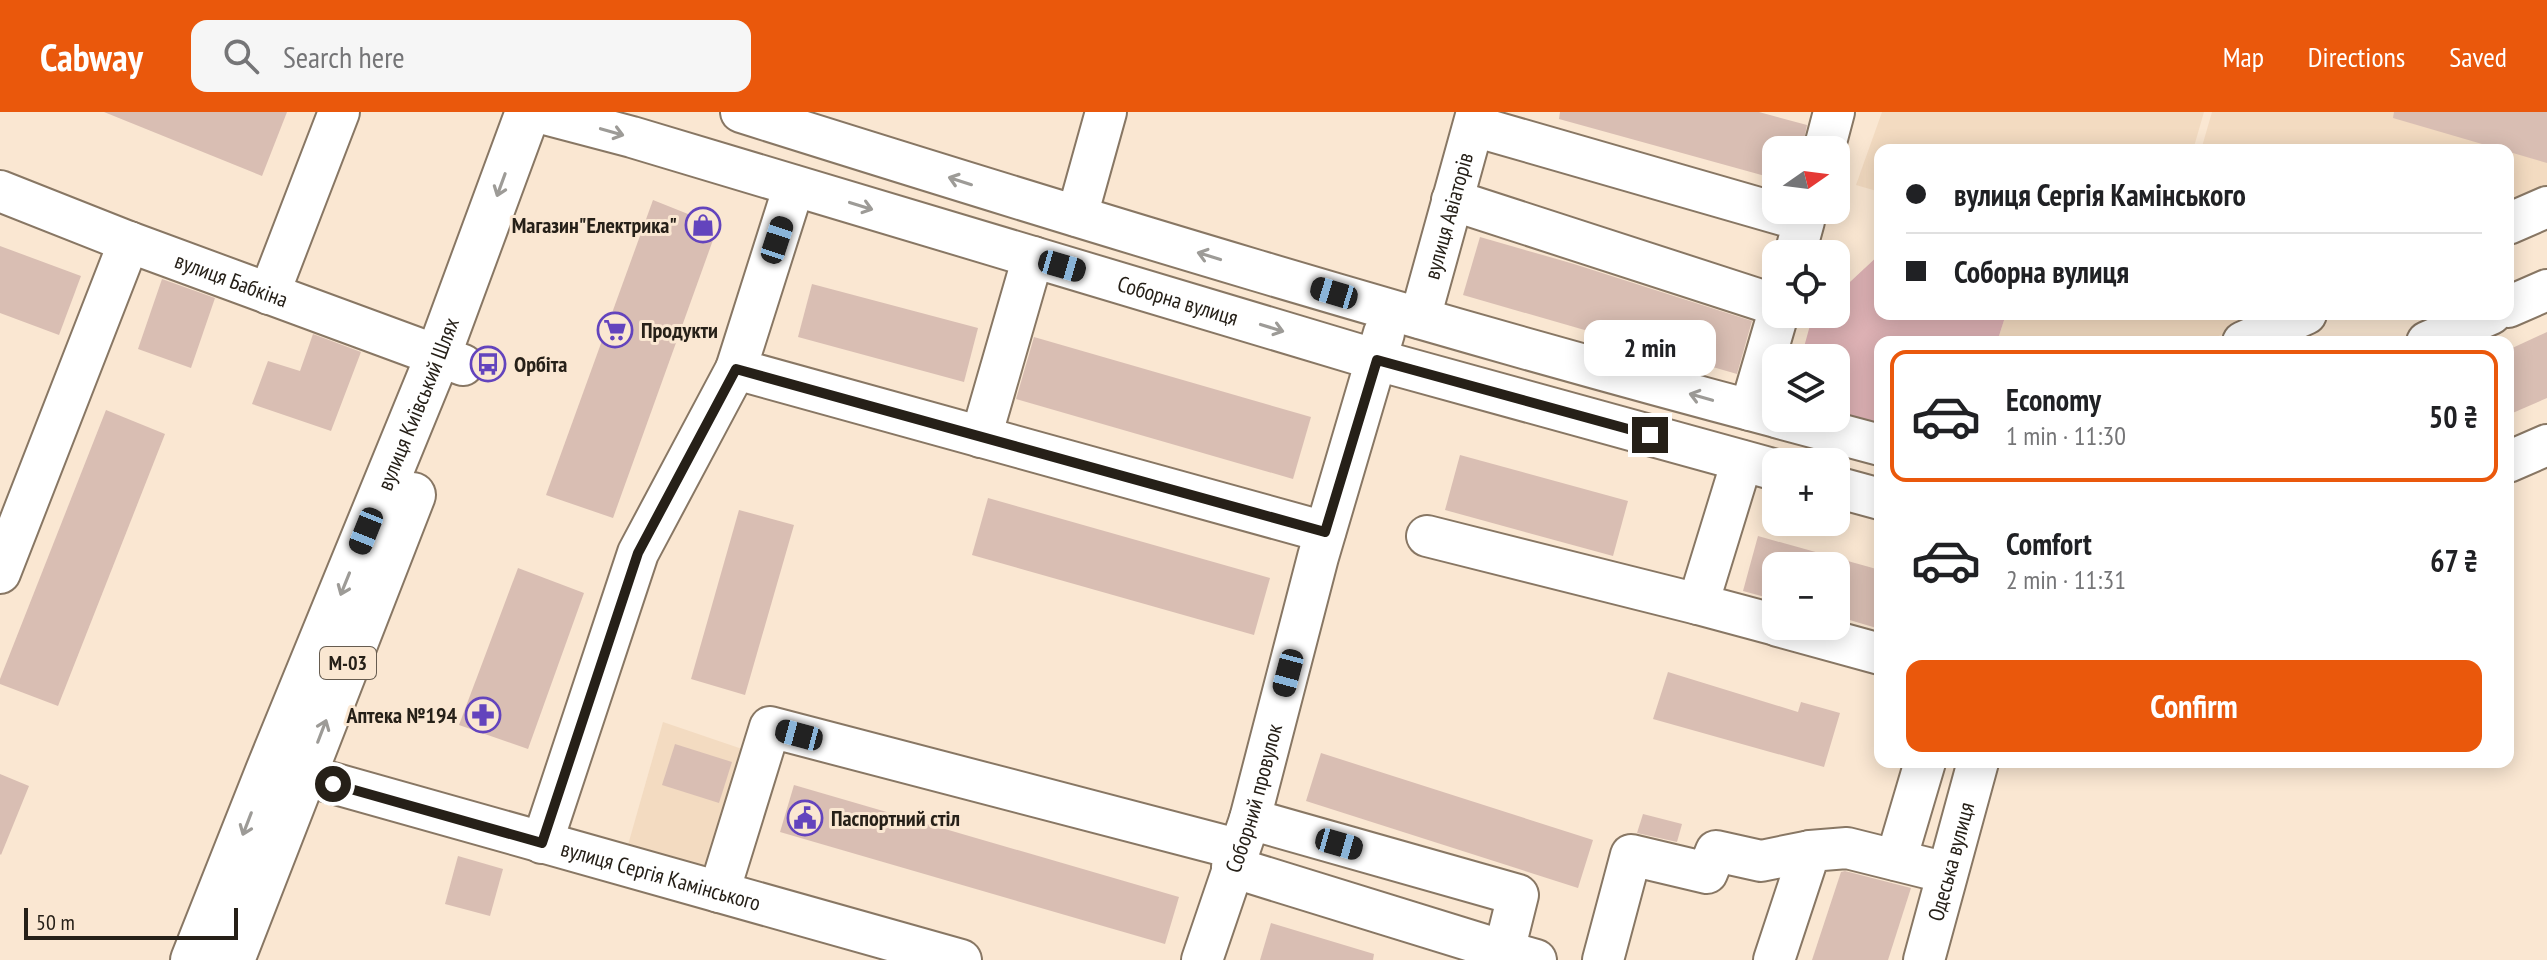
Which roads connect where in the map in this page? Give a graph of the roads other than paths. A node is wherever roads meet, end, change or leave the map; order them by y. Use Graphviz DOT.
graph roads {
  1 [pos="339,112"];
  2 [pos="741,112"];
  3 [pos="1106,112"];
  4 [pos="1834,112"];
  5 [pos="545,113"];
  6 [pos="1475,119"];
  7 [pos="1828,136"];
  8 [pos="794,186"];
  9 [pos="0,191"];
  10 [pos="1452,200"];
  11 [pos="2547,207"];
  12 [pos="1077,216"];
  13 [pos="2514,221"];
  14 [pos="1802,228"];
  15 [pos="129,242"];
  16 [pos="1033,257"];
  17 [pos="2547,290"];
  18 [pos="269,294"];
  19 [pos="1762,300"];
  20 [pos="2514,304"];
  21 [pos="1405,314"];
  22 [pos="2292,320"];
  23 [pos="2477,320"];
  24 [pos="2256,336"];
  25 [pos="2441,336"];
  26 [pos="450,360"];
  27 [pos="1377,360"];
  28 [pos="736,369"];
  29 [pos="1762,413"];
  30 [pos="1831,432"];
  31 [pos="981,437"];
  32 [pos="1874,443"];
  33 [pos="2547,445"];
  34 [pos="2514,459"];
  35 [pos="1759,465"];
  36 [pos="1850,491"];
  37 [pos="1874,497"];
  38 [pos="1325,532"];
  39 [pos="1427,536"];
  40 [pos="0,573"];
  41 [pos="1698,604"];
  42 [pos="1762,622"];
  43 [pos="1828,640"];
  44 [pos="1874,652"];
  45 [pos="1923,768"];
  46 [pos="1976,768"];
  47 [pos="287,771"];
  48 [pos="542,843"];
  49 [pos="1240,845"];
  50 [pos="1810,851"];
  51 [pos="1896,860"];
  52 [pos="1947,873"];
  53 [pos="719,892"];
  54 [pos="1514,957"];
  55 [pos="193,960"];
  56 [pos="232,960"];
  57 [pos="961,960"];
  58 [pos="1202,960"];
  59 [pos="1603,960"];
  60 [pos="1774,960"];
  61 [pos="1924,960"];
  1 -- 18 [label="street"];
  12 -- 2 [label="street, one-way"];
  3 -- 12 [label="street"];
  4 -- 7 [label="street"];
  5 -- 8 [label="street, Соборна вулиця, one-way"];
  5 -- 26 [label="highway, вулиця Київський Шлях / М-03"];
  6 -- 10 [label="street, вулиця Авіаторів"];
  6 -- 14 [label="street"];
  8 -- 16 [label="street, Соборна вулиця, one-way"];
  8 -- 28 [label="street"];
  9 -- 15 [label="street, вулиця Бабкіна"];
  10 -- 19 [label="street"];
  10 -- 21 [label="street, вулиця Авіаторів"];
  11 -- 13 [label="street"];
  21 -- 12 [label="street, one-way"];
  15 -- 18 [label="street, вулиця Бабкіна"];
  15 -- 40 [label="street"];
  16 -- 27 [label="street, Соборна вулиця, one-way"];
  16 -- 31 [label="street"];
  17 -- 20 [label="street"];
  18 -- 26 [label="street, вулиця Бабкіна"];
  21 -- 27 [label="street, Соборний провулок"];
  29 -- 21 [label="street, one-way"];
  22 -- 24 [label="street"];
  23 -- 25 [label="street"];
  26 -- 47 [label="highway, вулиця Київський Шлях / М-03"];
  27 -- 35 [label="street, Соборна вулиця"];
  27 -- 38 [label="street, Соборний провулок"];
  28 -- 31 [label="street"];
  28 -- 48 [label="street"];
  30 -- 32 [label="street"];
  31 -- 38 [label="street"];
  33 -- 34 [label="street"];
  35 -- 41 [label="street"];
  36 -- 37 [label="street"];
  38 -- 49 [label="street, Соборний провулок"];
  39 -- 41 [label="street"];
  41 -- 42 [label="street"];
  43 -- 44 [label="street"];
  45 -- 51 [label="street"];
  46 -- 52 [label="street, Одеська вулиця"];
  47 -- 48 [label="street, вулиця Сергія Камінського"];
  47 -- 55 [label="highway, вулиця Київський Шлях / М-03, one-way"];
  47 -- 56 [label="highway, вулиця Київський Шлях / М-03"];
  48 -- 53 [label="street, вулиця Сергія Камінського"];
  49 -- 53 [label="street"];
  49 -- 54 [label="street"];
  49 -- 54 [label="street"];
  49 -- 58 [label="street, Соборний провулок"];
  50 -- 51 [label="street"];
  50 -- 59 [label="street"];
  50 -- 60 [label="street"];
  51 -- 52 [label="street"];
  52 -- 61 [label="street, Одеська вулиця"];
  53 -- 57 [label="street, вулиця Сергія Камінського"];
}
